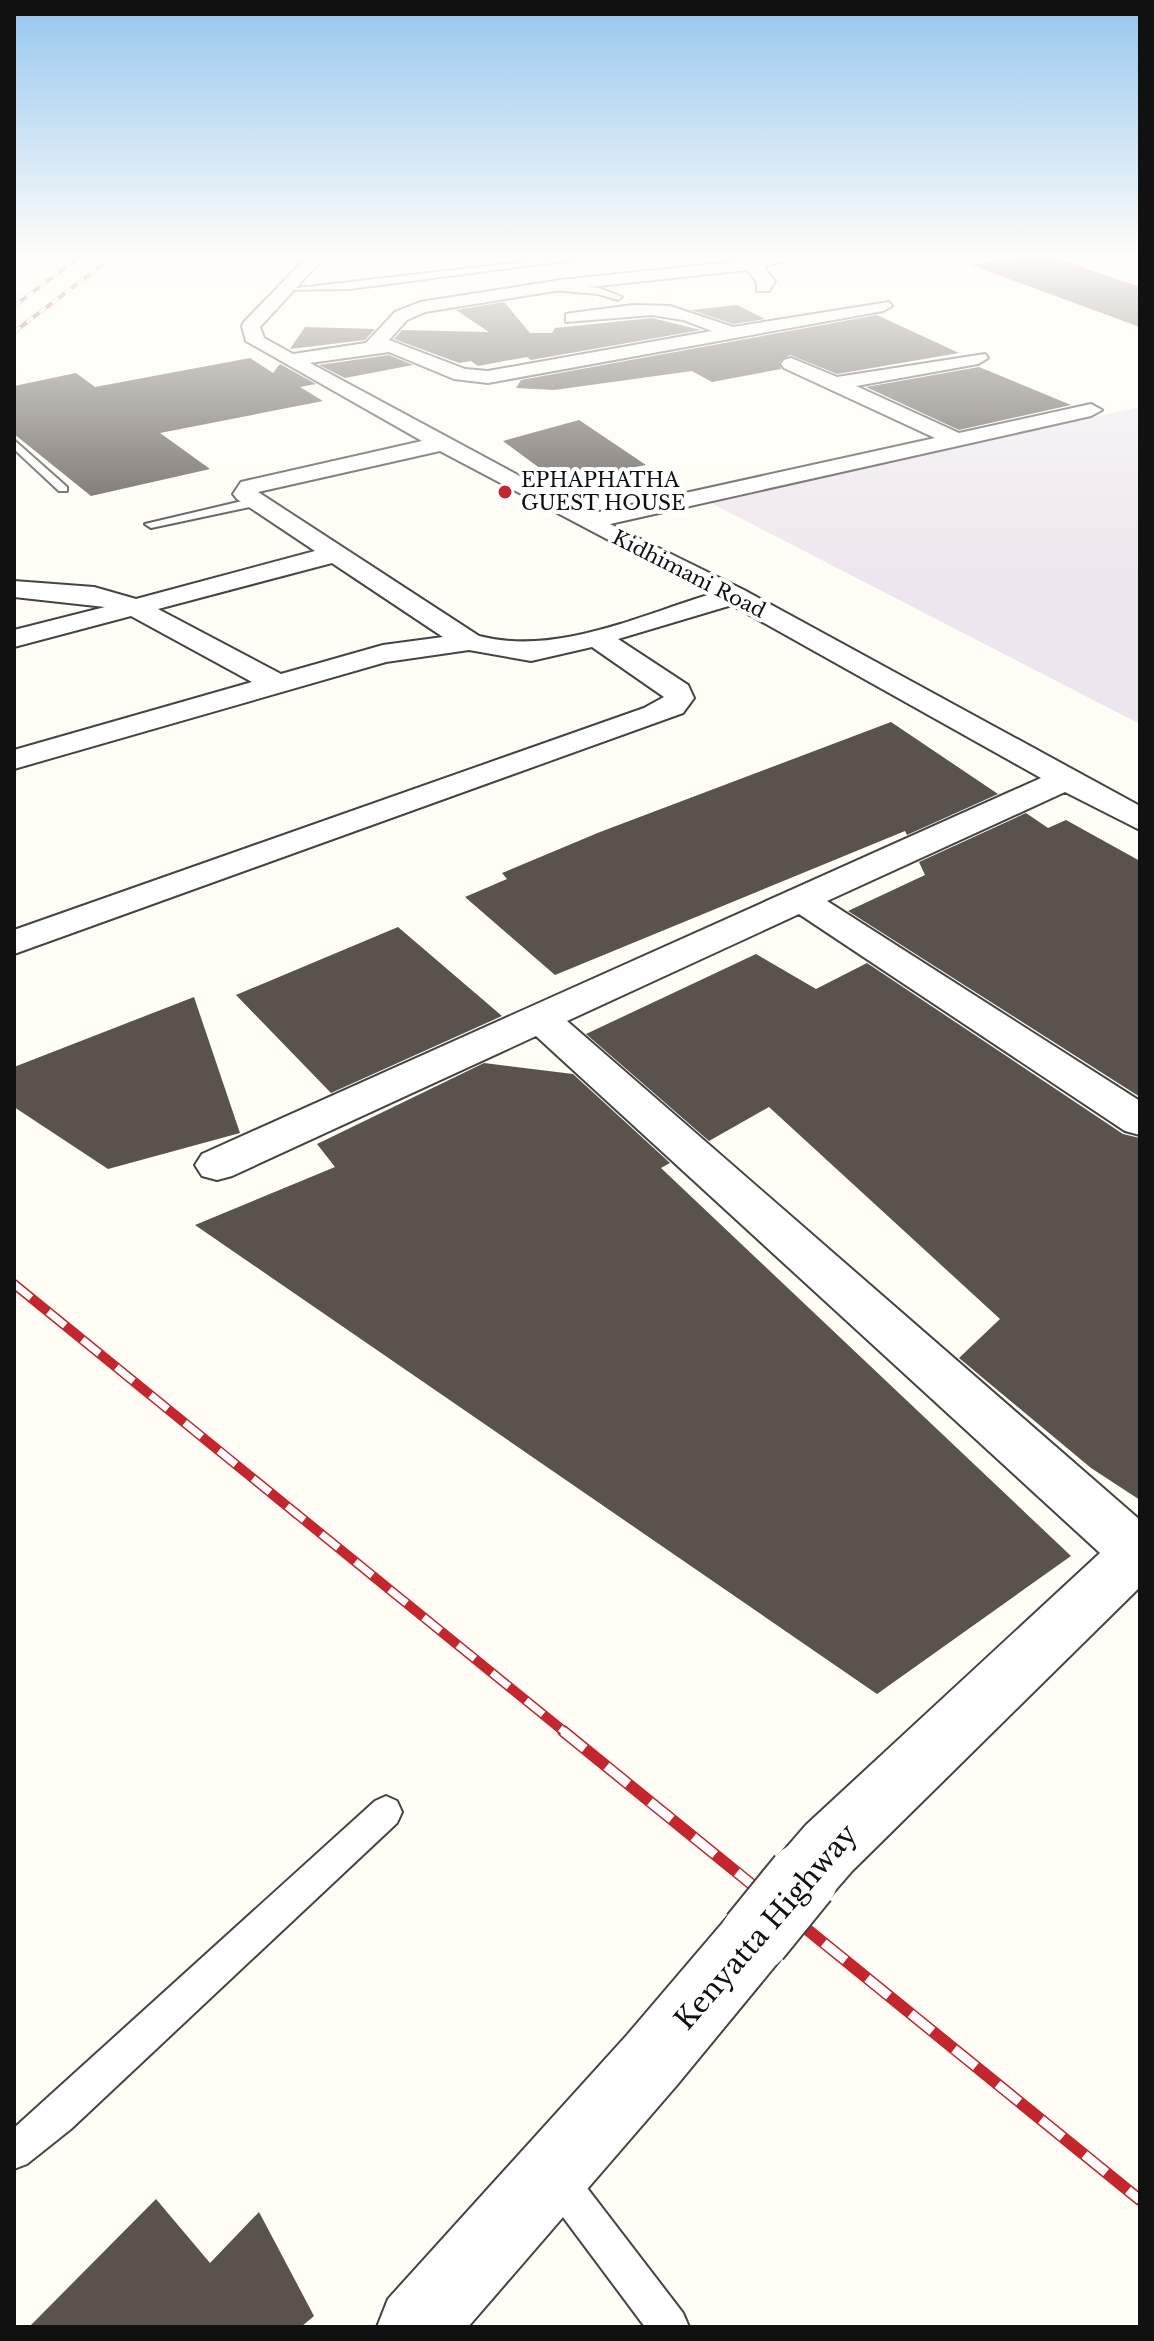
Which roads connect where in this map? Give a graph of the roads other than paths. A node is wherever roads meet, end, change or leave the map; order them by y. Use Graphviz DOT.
graph roads {
  1 [pos="294,362"];
  2 [pos="429,362"];
  3 [pos="566,362"];
  4 [pos="954,362"];
  5 [pos="791,364"];
  6 [pos="838,383"];
  7 [pos="1091,410"];
  8 [pos="955,439"];
  9 [pos="14,443"];
  10 [pos="444,443"];
  11 [pos="63,489"];
  12 [pos="255,502"];
  13 [pos="587,522"];
  14 [pos="151,524"];
  15 [pos="335,554"];
  16 [pos="14,589"];
  17 [pos="735,596"];
  18 [pos="132,606"];
  19 [pos="596,637"];
  20 [pos="14,639"];
  21 [pos="469,642"];
  22 [pos="277,684"];
  23 [pos="14,760"];
  24 [pos="1064,780"];
  25 [pos="1134,812"];
  26 [pos="801,900"];
  27 [pos="14,943"];
  28 [pos="541,1019"];
  29 [pos="1140,1121"];
  30 [pos="217,1165"];
  31 [pos="1139,1552"];
  32 [pos="386,1812"];
  33 [pos="14,2151"];
  34 [pos="552,2173"];
  35 [pos="416,2327"];
  36 [pos="669,2327"];
  1 -- 10 [label="street, Kidhimani Road"];
  2 -- 3 [label="street"];
  4 -- 6 [label="street"];
  5 -- 6 [label="street"];
  6 -- 8 [label="street"];
  7 -- 8 [label="street"];
  8 -- 13 [label="street"];
  9 -- 11 [label="lane"];
  10 -- 12 [label="street"];
  10 -- 13 [label="street, Kidhimani Road"];
  12 -- 14 [label="lane"];
  12 -- 15 [label="street"];
  13 -- 17 [label="street, Kidhimani Road"];
  15 -- 18 [label="street"];
  15 -- 21 [label="street"];
  16 -- 18 [label="street"];
  17 -- 19 [label="street"];
  17 -- 24 [label="street, Kidhimani Road"];
  18 -- 20 [label="street"];
  18 -- 22 [label="street"];
  19 -- 21 [label="street"];
  19 -- 27 [label="street"];
  21 -- 22 [label="street"];
  22 -- 23 [label="street"];
  24 -- 25 [label="street, Kidhimani Road"];
  24 -- 26 [label="street"];
  26 -- 28 [label="street"];
  26 -- 29 [label="street"];
  28 -- 30 [label="street"];
  28 -- 31 [label="street"];
  31 -- 34 [label="street, Kenyatta Highway, bridge"];
  32 -- 33 [label="lane"];
  34 -- 35 [label="street, Kenyatta Highway"];
  34 -- 36 [label="lane"];
}
